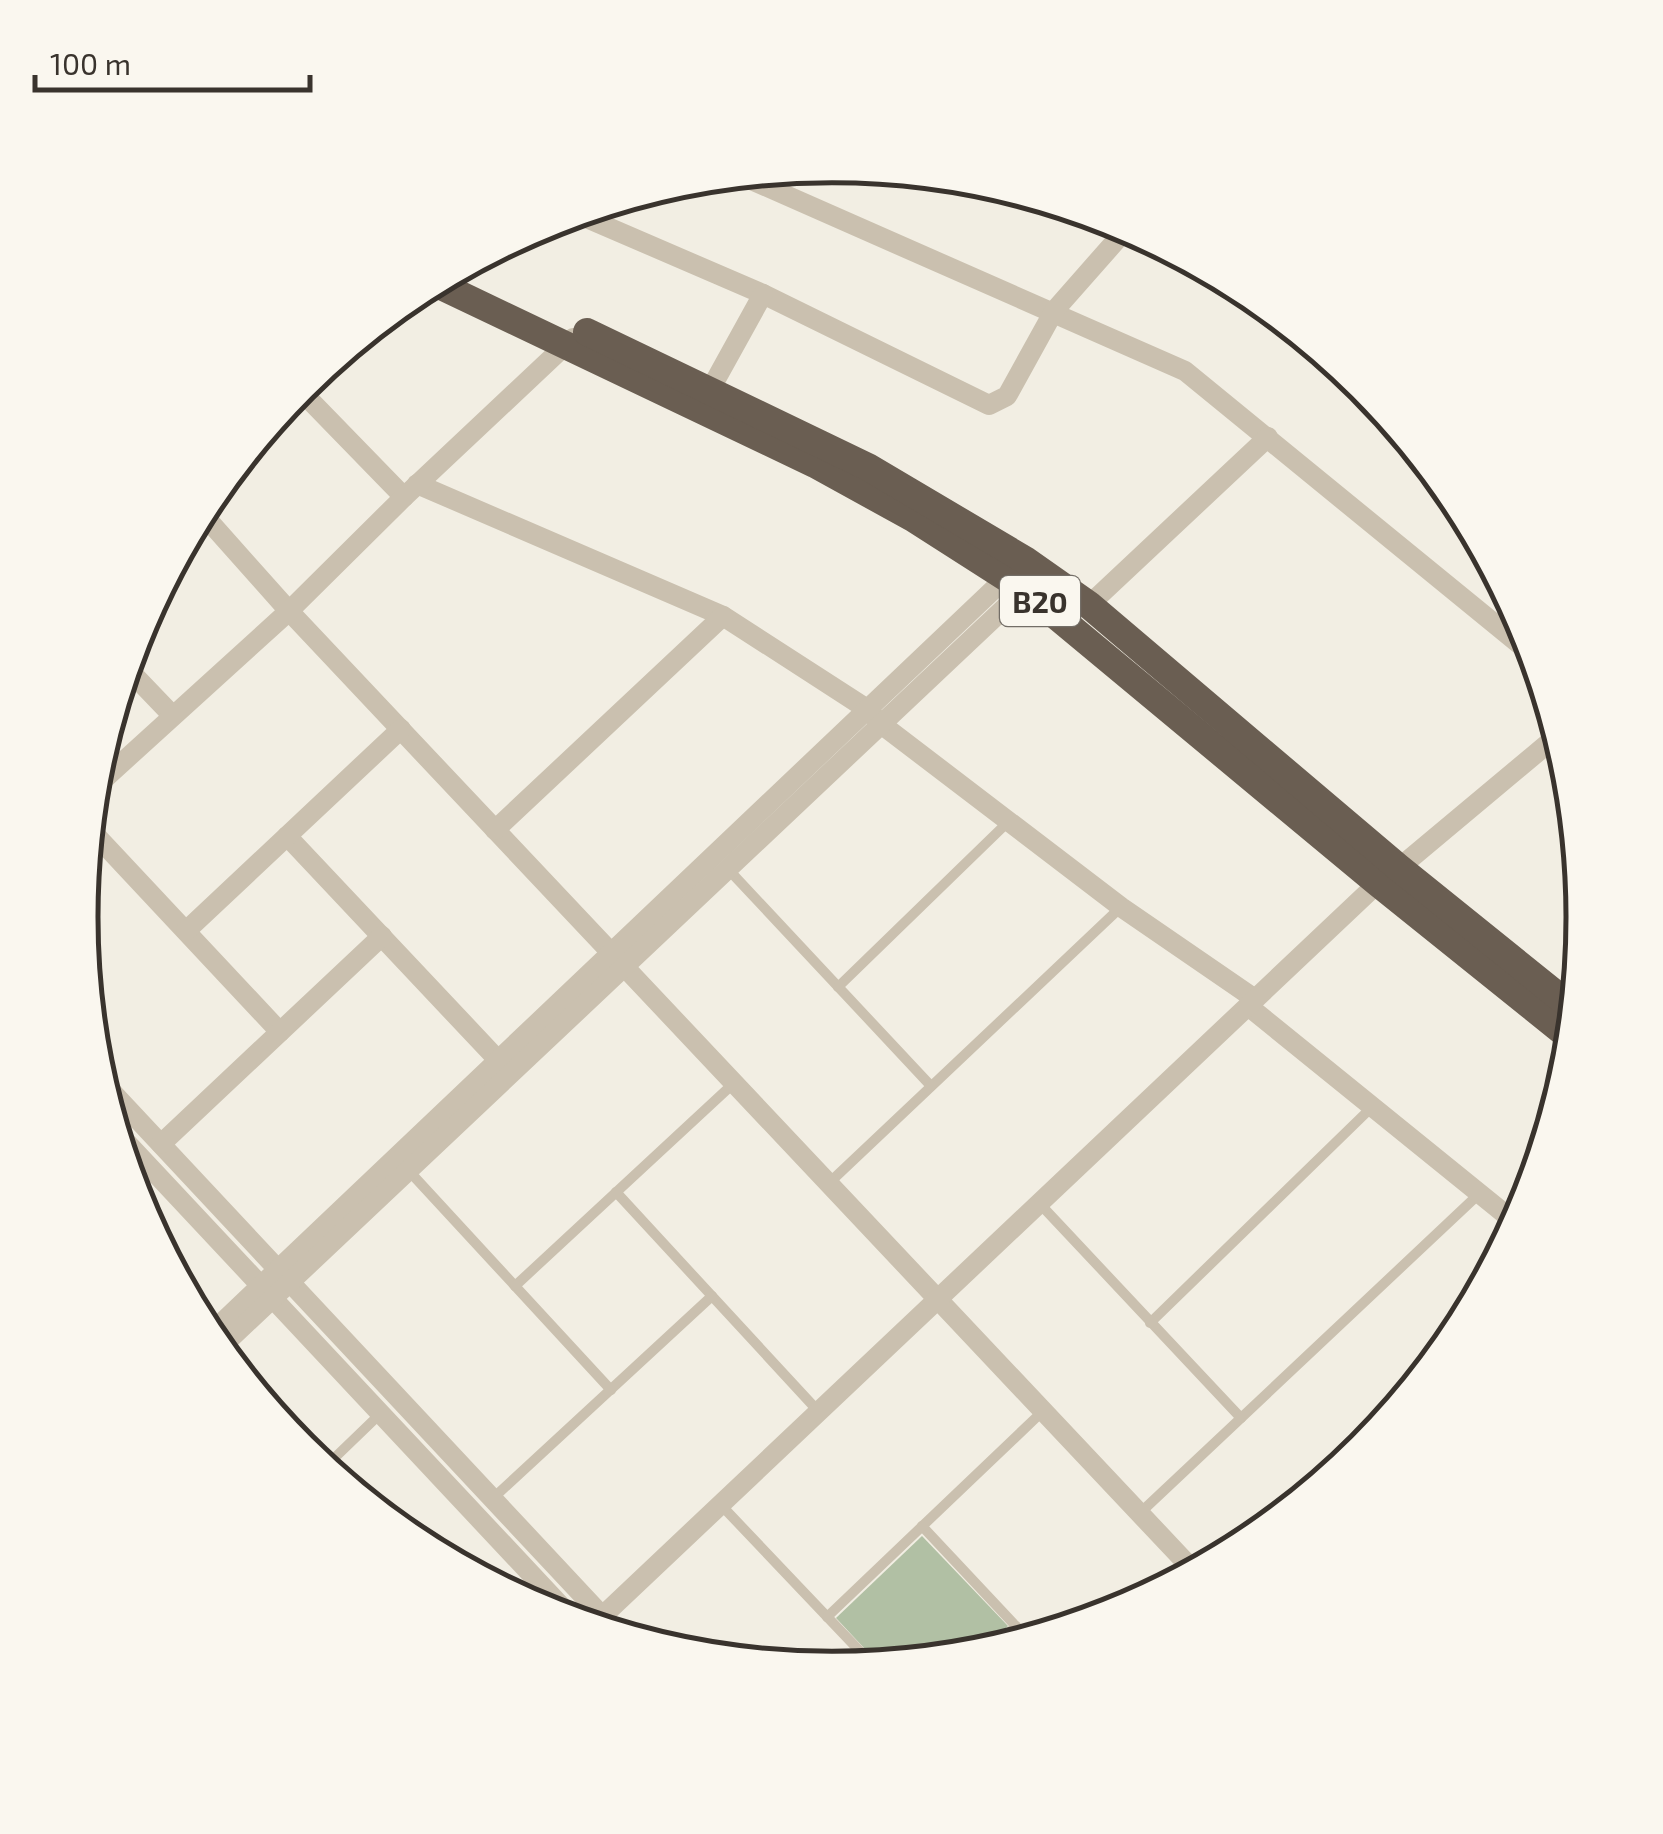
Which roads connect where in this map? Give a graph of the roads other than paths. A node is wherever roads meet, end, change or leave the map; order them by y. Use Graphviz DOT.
graph roads {
  1 [pos="768,186"];
  2 [pos="595,222"];
  3 [pos="1116,241"];
  4 [pos="467,280"];
  5 [pos="452,289"];
  6 [pos="763,294"];
  7 [pos="1054,312"];
  8 [pos="574,337"];
  9 [pos="710,390"];
  10 [pos="311,400"];
  11 [pos="1268,437"];
  12 [pos="410,491"];
  13 [pos="211,525"];
  14 [pos="1024,574"];
  15 [pos="1089,605"];
  16 [pos="289,611"];
  17 [pos="723,616"];
  18 [pos="1510,636"];
  19 [pos="137,678"];
  20 [pos="172,715"];
  21 [pos="874,717"];
  22 [pos="401,730"];
  23 [pos="1544,746"];
  24 [pos="113,770"];
  25 [pos="1009,821"];
  26 [pos="496,830"];
  27 [pos="288,836"];
  28 [pos="102,842"];
  29 [pos="720,862"];
  30 [pos="1389,875"];
  31 [pos="1120,907"];
  32 [pos="186,932"];
  33 [pos="382,936"];
  34 [pos="618,960"];
  35 [pos="838,987"];
  36 [pos="1560,999"];
  37 [pos="1252,1002"];
  38 [pos="1557,1025"];
  39 [pos="280,1032"];
  40 [pos="498,1060"];
  41 [pos="734,1083"];
  42 [pos="931,1086"];
  43 [pos="1373,1106"];
  44 [pos="126,1117"];
  45 [pos="161,1144"];
  46 [pos="136,1152"];
  47 [pos="408,1170"];
  48 [pos="828,1184"];
  49 [pos="616,1192"];
  50 [pos="1480,1193"];
  51 [pos="1039,1203"];
  52 [pos="1503,1213"];
  53 [pos="284,1275"];
  54 [pos="515,1286"];
  55 [pos="267,1292"];
  56 [pos="712,1296"];
  57 [pos="938,1299"];
  58 [pos="1150,1323"];
  59 [pos="222,1326"];
  60 [pos="230,1337"];
  61 [pos="610,1390"];
  62 [pos="819,1412"];
  63 [pos="1043,1412"];
  64 [pos="381,1413"];
  65 [pos="1241,1418"];
  66 [pos="335,1457"];
  67 [pos="492,1499"];
  68 [pos="720,1504"];
  69 [pos="1140,1513"];
  70 [pos="474,1515"];
  71 [pos="922,1526"];
  72 [pos="1184,1560"];
  73 [pos="551,1595"];
  74 [pos="587,1609"];
  75 [pos="605,1615"];
  76 [pos="827,1617"];
  77 [pos="1016,1626"];
  78 [pos="858,1650"];
  1 -- 7 [label="street"];
  2 -- 6 [label="street"];
  3 -- 7 [label="street"];
  4 -- 8 [label="highway, B20"];
  5 -- 8 [label="highway, B20"];
  6 -- 7 [label="street"];
  6 -- 9 [label="street"];
  7 -- 11 [label="street"];
  8 -- 9 [label="highway, B20"];
  8 -- 12 [label="street"];
  8 -- 14 [label="highway, B20"];
  9 -- 14 [label="highway, B20"];
  10 -- 12 [label="street"];
  11 -- 15 [label="street"];
  11 -- 18 [label="street"];
  12 -- 16 [label="street"];
  12 -- 17 [label="street"];
  13 -- 16 [label="street"];
  14 -- 15 [label="highway, B20"];
  14 -- 21 [label="street"];
  14 -- 30 [label="highway, B20"];
  15 -- 30 [label="highway, B20"];
  16 -- 20 [label="street"];
  16 -- 22 [label="street"];
  17 -- 21 [label="street"];
  17 -- 26 [label="street"];
  19 -- 20 [label="street"];
  20 -- 24 [label="street"];
  21 -- 25 [label="street"];
  21 -- 29 [label="street"];
  22 -- 26 [label="street"];
  22 -- 27 [label="street"];
  23 -- 30 [label="street"];
  25 -- 31 [label="street"];
  25 -- 35 [label="lane"];
  26 -- 34 [label="street"];
  27 -- 32 [label="street"];
  27 -- 33 [label="street"];
  28 -- 32 [label="street"];
  29 -- 34 [label="street"];
  29 -- 35 [label="lane"];
  30 -- 36 [label="highway, B20"];
  30 -- 37 [label="street"];
  30 -- 38 [label="highway, B20"];
  31 -- 37 [label="street"];
  31 -- 42 [label="lane"];
  32 -- 39 [label="street"];
  33 -- 39 [label="street"];
  33 -- 40 [label="street"];
  34 -- 40 [label="street"];
  34 -- 41 [label="street"];
  34 -- 47 [label="street"];
  35 -- 42 [label="lane"];
  37 -- 43 [label="street"];
  37 -- 51 [label="street"];
  39 -- 45 [label="street"];
  40 -- 53 [label="street"];
  41 -- 48 [label="street"];
  41 -- 49 [label="lane"];
  42 -- 48 [label="lane"];
  43 -- 50 [label="street"];
  43 -- 58 [label="lane"];
  44 -- 45 [label="street"];
  45 -- 53 [label="street"];
  46 -- 55 [label="street"];
  47 -- 53 [label="street"];
  47 -- 54 [label="lane"];
  48 -- 57 [label="street"];
  49 -- 54 [label="lane"];
  49 -- 56 [label="lane"];
  50 -- 52 [label="street"];
  50 -- 65 [label="lane"];
  51 -- 57 [label="street"];
  51 -- 58 [label="lane"];
  53 -- 55 [label="street"];
  53 -- 67 [label="street"];
  54 -- 61 [label="lane"];
  55 -- 59 [label="street"];
  55 -- 60 [label="street"];
  55 -- 64 [label="street"];
  56 -- 61 [label="lane"];
  56 -- 62 [label="lane"];
  57 -- 62 [label="street"];
  57 -- 63 [label="street"];
  58 -- 65 [label="lane"];
  61 -- 67 [label="lane"];
  62 -- 68 [label="street"];
  63 -- 69 [label="street"];
  63 -- 71 [label="lane"];
  64 -- 66 [label="lane"];
  64 -- 70 [label="street"];
  65 -- 69 [label="lane"];
  67 -- 70 [label="lane"];
  67 -- 74 [label="street"];
  68 -- 75 [label="street"];
  68 -- 76 [label="lane"];
  69 -- 72 [label="street"];
  70 -- 73 [label="street"];
  71 -- 76 [label="lane"];
  71 -- 77 [label="lane"];
  76 -- 78 [label="lane"];
}
